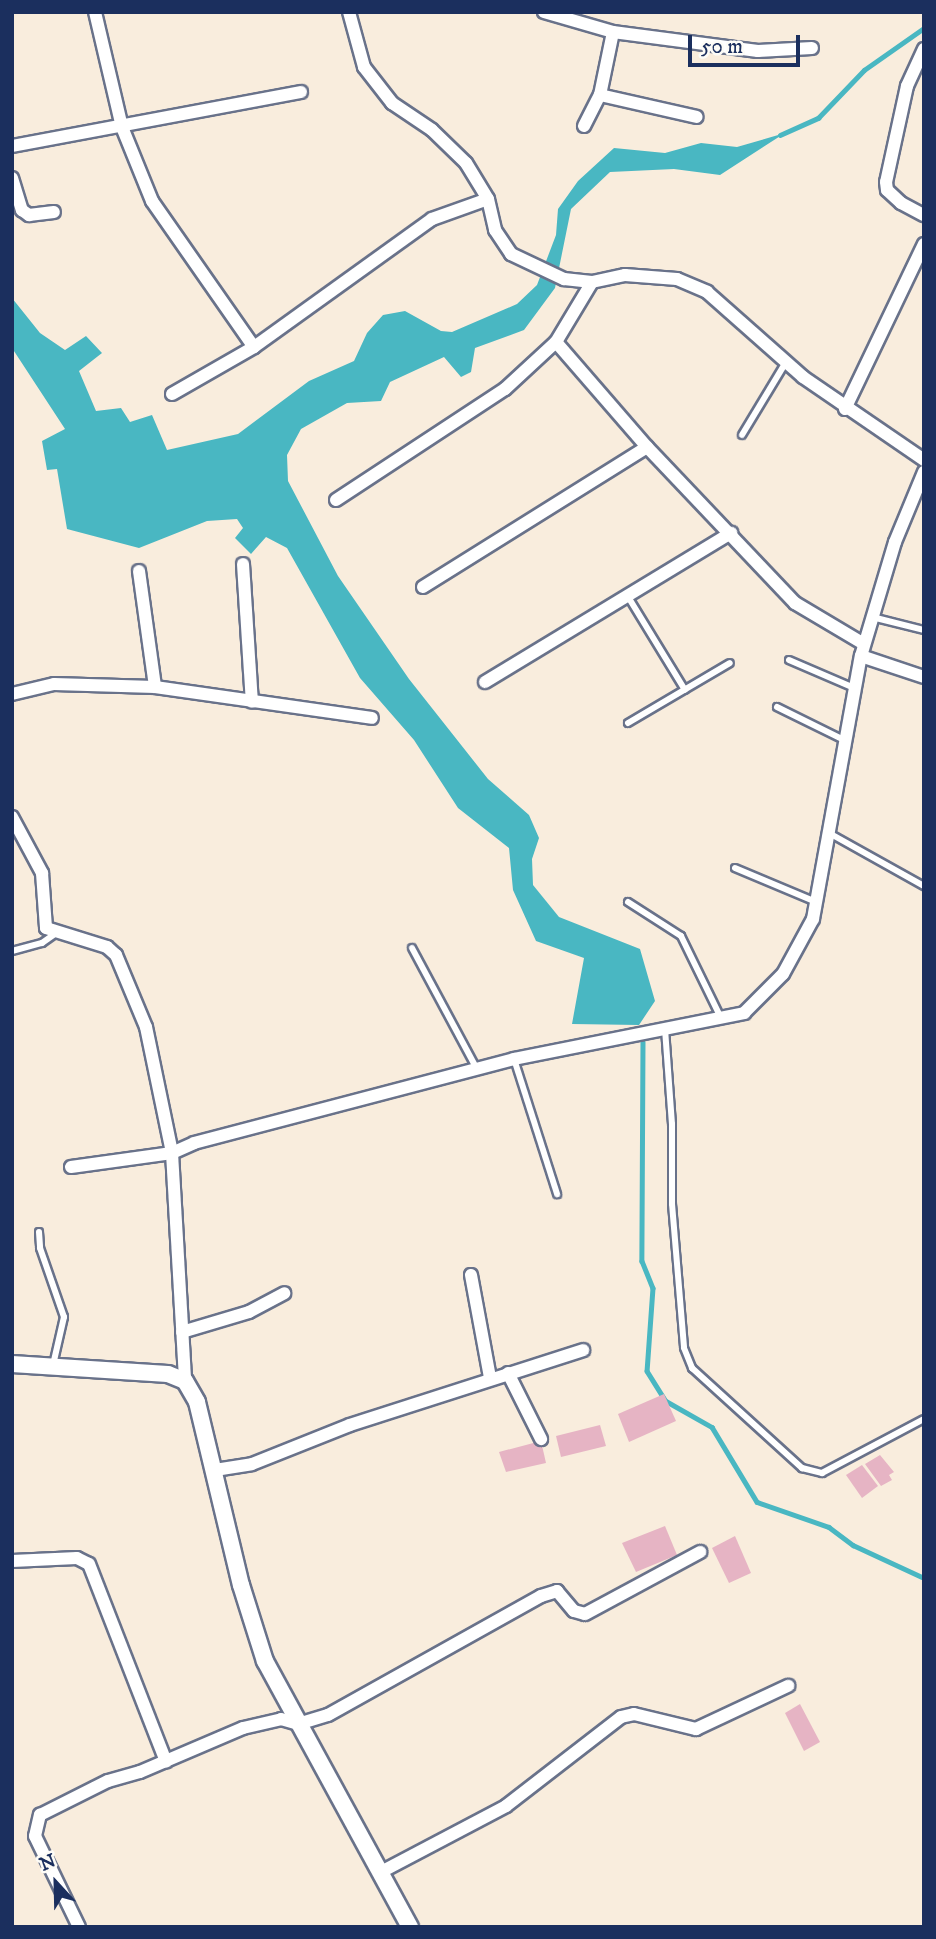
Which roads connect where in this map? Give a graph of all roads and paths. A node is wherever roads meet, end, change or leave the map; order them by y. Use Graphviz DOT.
graph roads {
  1 [pos="95,12"];
  2 [pos="349,12"];
  3 [pos="544,12"];
  4 [pos="613,32"];
  5 [pos="812,48"];
  6 [pos="924,49"];
  7 [pos="301,92"];
  8 [pos="600,95"];
  9 [pos="697,117"];
  10 [pos="584,126"];
  11 [pos="122,127"];
  12 [pos="12,146"];
  13 [pos="12,178"];
  14 [pos="488,198"];
  15 [pos="54,212"];
  16 [pos="924,215"];
  17 [pos="924,244"];
  18 [pos="592,282"];
  19 [pos="556,342"];
  20 [pos="254,347"];
  21 [pos="786,362"];
  22 [pos="172,394"];
  23 [pos="845,409"];
  24 [pos="742,435"];
  25 [pos="647,447"];
  26 [pos="924,460"];
  27 [pos="924,472"];
  28 [pos="336,500"];
  29 [pos="731,533"];
  30 [pos="243,564"];
  31 [pos="139,571"];
  32 [pos="423,587"];
  33 [pos="627,595"];
  34 [pos="872,617"];
  35 [pos="924,630"];
  36 [pos="863,650"];
  37 [pos="789,660"];
  38 [pos="730,663"];
  39 [pos="924,677"];
  40 [pos="485,682"];
  41 [pos="155,687"];
  42 [pos="855,689"];
  43 [pos="685,690"];
  44 [pos="12,694"];
  45 [pos="252,702"];
  46 [pos="777,707"];
  47 [pos="372,718"];
  48 [pos="628,723"];
  49 [pos="846,741"];
  50 [pos="12,817"];
  51 [pos="829,833"];
  52 [pos="735,868"];
  53 [pos="924,886"];
  54 [pos="628,902"];
  55 [pos="816,902"];
  56 [pos="55,934"];
  57 [pos="412,948"];
  58 [pos="12,951"];
  59 [pos="722,1020"];
  60 [pos="665,1027"];
  61 [pos="514,1059"];
  62 [pos="477,1069"];
  63 [pos="172,1153"];
  64 [pos="71,1167"];
  65 [pos="557,1194"];
  66 [pos="39,1232"];
  67 [pos="471,1275"];
  68 [pos="284,1293"];
  69 [pos="182,1332"];
  70 [pos="583,1350"];
  71 [pos="12,1364"];
  72 [pos="53,1365"];
  73 [pos="508,1373"];
  74 [pos="490,1378"];
  75 [pos="185,1381"];
  76 [pos="924,1419"];
  77 [pos="541,1439"];
  78 [pos="215,1470"];
  79 [pos="700,1552"];
  80 [pos="12,1561"];
  81 [pos="788,1686"];
  82 [pos="298,1724"];
  83 [pos="166,1761"];
  84 [pos="381,1872"];
  85 [pos="79,1927"];
  86 [pos="410,1927"];
  1 -- 11 [label="street"];
  2 -- 14 [label="street"];
  3 -- 4 [label="street"];
  4 -- 5 [label="street"];
  4 -- 8 [label="street"];
  6 -- 16 [label="street"];
  7 -- 11 [label="street"];
  8 -- 9 [label="street"];
  8 -- 10 [label="street"];
  11 -- 12 [label="street"];
  11 -- 20 [label="street"];
  13 -- 15 [label="street"];
  14 -- 18 [label="street"];
  14 -- 20 [label="street"];
  17 -- 23 [label="street"];
  18 -- 19 [label="street"];
  18 -- 21 [label="street"];
  19 -- 25 [label="street"];
  19 -- 28 [label="street"];
  20 -- 22 [label="street"];
  21 -- 23 [label="street"];
  21 -- 24 [label="lane"];
  23 -- 26 [label="street"];
  25 -- 29 [label="street"];
  25 -- 32 [label="street"];
  27 -- 34 [label="street"];
  29 -- 33 [label="street"];
  29 -- 36 [label="street"];
  30 -- 45 [label="street"];
  31 -- 41 [label="street"];
  33 -- 40 [label="street"];
  33 -- 43 [label="lane"];
  34 -- 35 [label="lane"];
  34 -- 36 [label="street"];
  36 -- 39 [label="street"];
  36 -- 42 [label="street"];
  37 -- 42 [label="lane"];
  38 -- 43 [label="lane"];
  41 -- 44 [label="street"];
  41 -- 45 [label="street"];
  42 -- 49 [label="street"];
  43 -- 48 [label="lane"];
  45 -- 47 [label="street"];
  46 -- 49 [label="lane"];
  49 -- 51 [label="street"];
  50 -- 56 [label="street"];
  51 -- 53 [label="lane"];
  51 -- 55 [label="street"];
  52 -- 55 [label="lane"];
  54 -- 59 [label="lane"];
  55 -- 59 [label="street"];
  56 -- 58 [label="lane"];
  56 -- 63 [label="street"];
  57 -- 62 [label="lane"];
  59 -- 60 [label="street"];
  60 -- 61 [label="street"];
  60 -- 76 [label="lane"];
  61 -- 62 [label="street"];
  61 -- 65 [label="lane"];
  62 -- 63 [label="street"];
  63 -- 64 [label="street"];
  63 -- 69 [label="street"];
  66 -- 72 [label="lane"];
  67 -- 74 [label="street"];
  68 -- 69 [label="street"];
  69 -- 75 [label="street"];
  70 -- 73 [label="street"];
  71 -- 72 [label="street"];
  72 -- 75 [label="street"];
  73 -- 74 [label="street"];
  73 -- 77 [label="street"];
  74 -- 78 [label="street"];
  75 -- 78 [label="street"];
  78 -- 82 [label="street"];
  79 -- 82 [label="street"];
  80 -- 83 [label="street"];
  81 -- 84 [label="street"];
  82 -- 83 [label="street"];
  82 -- 84 [label="street"];
  83 -- 85 [label="street"];
  84 -- 86 [label="street"];
}
